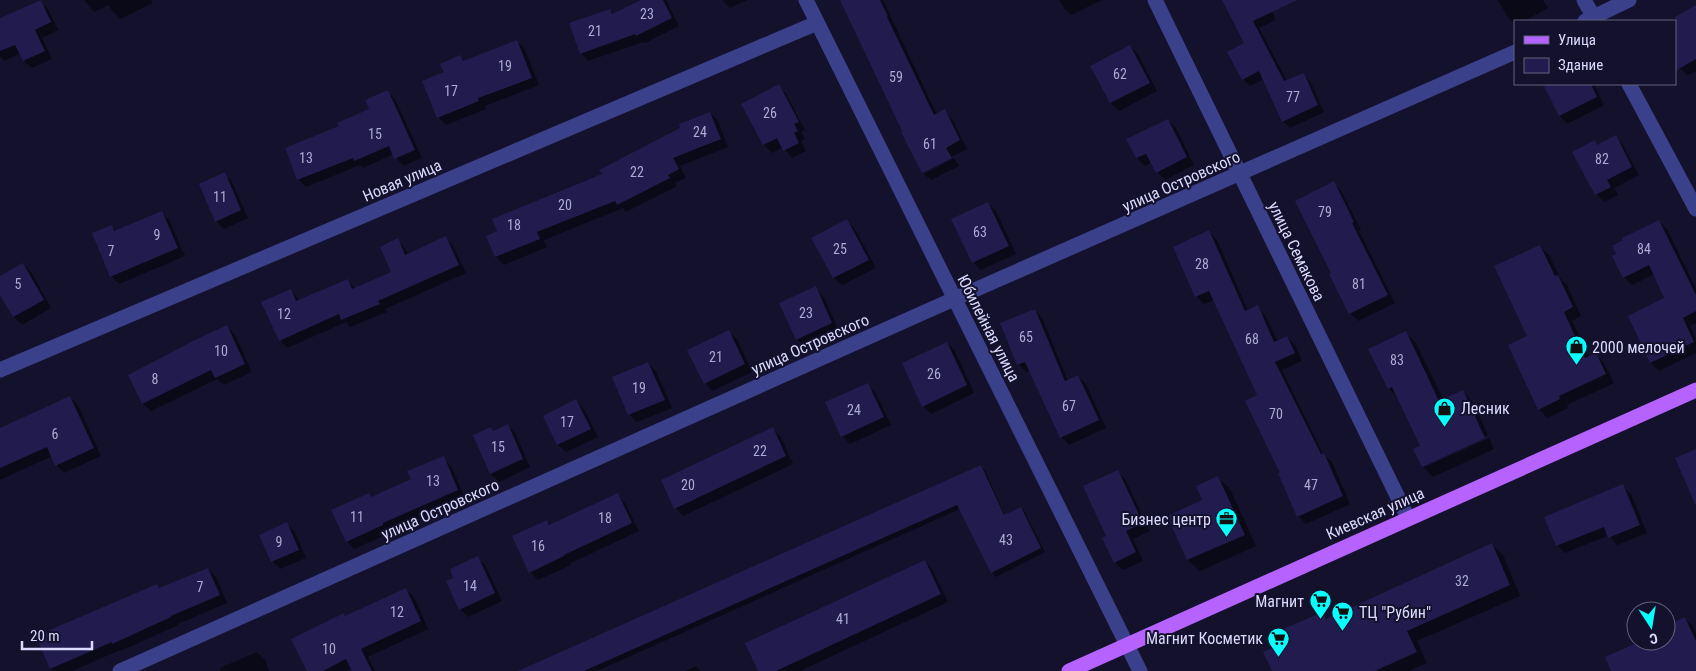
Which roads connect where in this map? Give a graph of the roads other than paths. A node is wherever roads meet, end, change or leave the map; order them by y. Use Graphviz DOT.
graph roads {
  1 [pos="806,0"];
  2 [pos="1155,0"];
  3 [pos="1584,0"];
  4 [pos="1629,0"];
  5 [pos="1592,20"];
  6 [pos="817,23"];
  7 [pos="1514,52"];
  8 [pos="1630,85"];
  9 [pos="1240,174"];
  10 [pos="1696,209"];
  11 [pos="954,299"];
  12 [pos="0,370"];
  13 [pos="1696,390"];
  14 [pos="1408,518"];
  15 [pos="1127,644"];
  16 [pos="120,671"];
  17 [pos="1069,671"];
  18 [pos="1140,671"];
  1 -- 6 [label="street, Юбилейная улица"];
  2 -- 9 [label="street, улица Семакова"];
  3 -- 5 [label="street"];
  4 -- 5 [label="street"];
  6 -- 11 [label="street, Юбилейная улица"];
  6 -- 12 [label="street, Новая улица"];
  7 -- 9 [label="street, улица Островского"];
  8 -- 10 [label="street"];
  9 -- 11 [label="street, улица Островского"];
  9 -- 14 [label="street, улица Семакова"];
  11 -- 15 [label="street, Юбилейная улица"];
  11 -- 16 [label="street, улица Островского"];
  13 -- 14 [label="main road, Киевская улица"];
  14 -- 15 [label="main road, Киевская улица"];
  15 -- 17 [label="main road, Киевская улица"];
  15 -- 18 [label="street, Юбилейная улица"];
}
